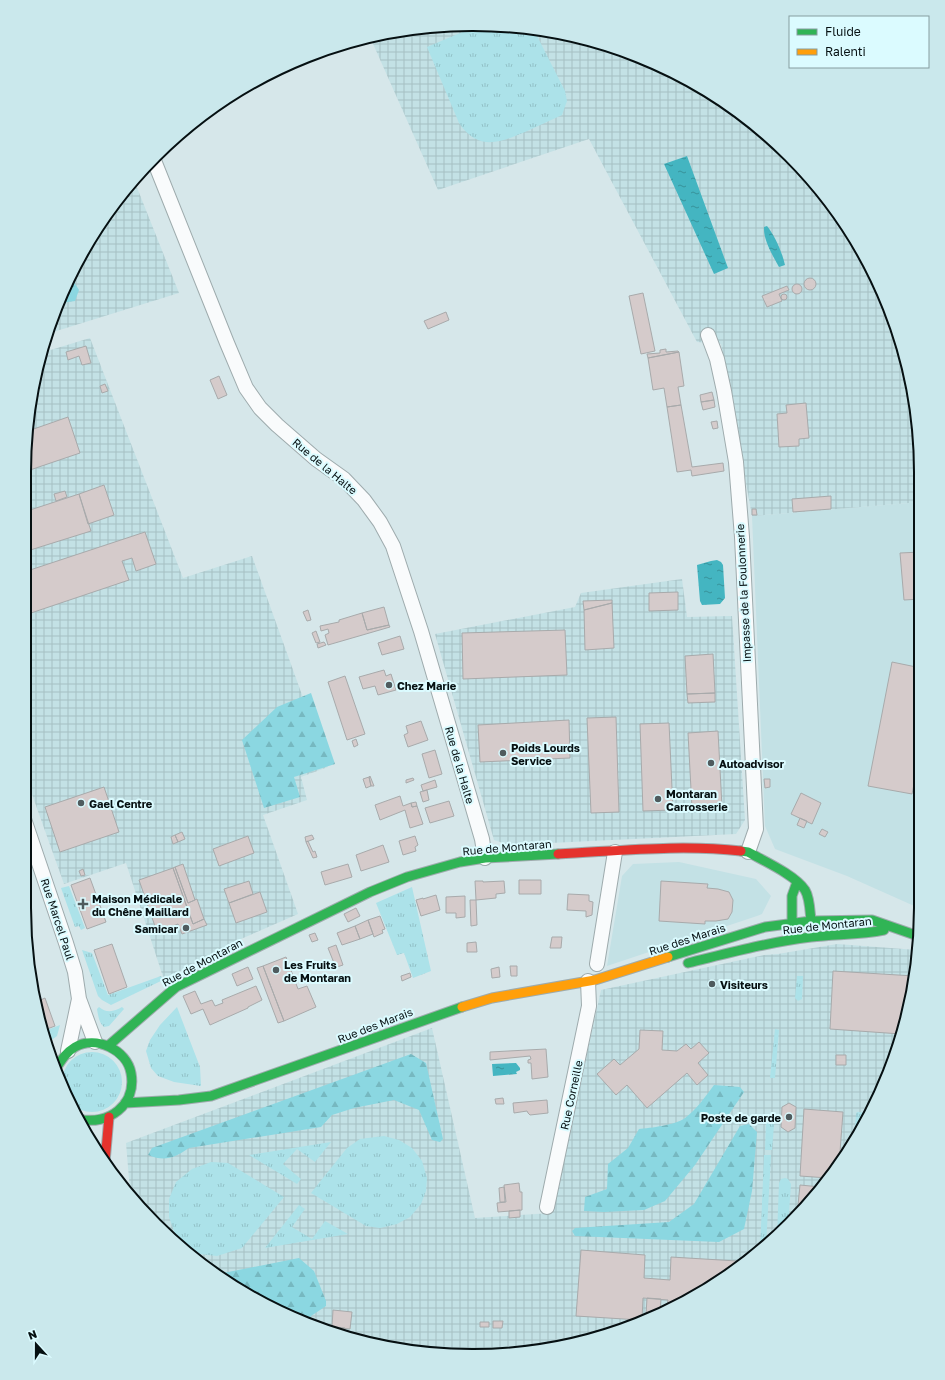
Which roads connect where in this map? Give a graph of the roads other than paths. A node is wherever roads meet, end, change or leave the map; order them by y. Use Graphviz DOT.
graph roads {
  1 [pos="156,165"];
  2 [pos="708,335"];
  3 [pos="31,839"];
  4 [pos="615,852"];
  5 [pos="748,852"];
  6 [pos="485,858"];
  7 [pos="797,882"];
  8 [pos="810,921"];
  9 [pos="792,923"];
  10 [pos="765,927"];
  11 [pos="892,928"];
  12 [pos="913,934"];
  13 [pos="765,945"];
  14 [pos="597,964"];
  15 [pos="678,966"];
  16 [pos="650,972"];
  17 [pos="591,981"];
  18 [pos="79,999"];
  19 [pos="149,1011"];
  20 [pos="139,1031"];
  21 [pos="101,1044"];
  22 [pos="130,1050"];
  23 [pos="68,1051"];
  24 [pos="59,1061"];
  25 [pos="127,1063"];
  26 [pos="131,1078"];
  27 [pos="142,1084"];
  28 [pos="153,1091"];
  29 [pos="167,1100"];
  30 [pos="126,1103"];
  31 [pos="109,1117"];
  32 [pos="86,1120"];
  33 [pos="105,1153"];
  34 [pos="547,1207"];
  1 -- 6 [label="street, Rue de la Halte"];
  2 -- 5 [label="street, Impasse de la Foulonnerie"];
  3 -- 18 [label="street, Rue Marcel Paul"];
  4 -- 5 [label="street, Rue de Montaran"];
  4 -- 6 [label="street, Rue de Montaran"];
  4 -- 14 [label="street"];
  5 -- 7 [label="street, Rue de Montaran"];
  6 -- 19 [label="street, Rue de Montaran"];
  7 -- 8 [label="street, Rue de Montaran"];
  7 -- 9 [label="street, Rue de Montaran"];
  8 -- 9 [label="street, Rue de Montaran"];
  8 -- 11 [label="street, Rue de Montaran"];
  9 -- 10 [label="street, Rue de Montaran"];
  10 -- 17 [label="street, Rue des Marais"];
  11 -- 12 [label="street, Rue de Montaran"];
  11 -- 13 [label="street, Rue de Montaran"];
  13 -- 15 [label="street, Rue des Marais"];
  16 -- 17 [label="street, Rue des Marais"];
  17 -- 29 [label="street, Rue des Marais"];
  17 -- 34 [label="street, Rue Corneille"];
  18 -- 21 [label="street, Rue Marcel Paul"];
  18 -- 23 [label="street, Rue Marcel Paul"];
  19 -- 20 [label="street, Rue de Montaran"];
  19 -- 21 [label="street, Rue de Montaran"];
  21 -- 23 [label="street, Rue de Montaran"];
  21 -- 25 [label="street"];
  22 -- 25 [label="street"];
  23 -- 24 [label="street, Rue de Montaran"];
  25 -- 26 [label="street"];
  26 -- 27 [label="street"];
  26 -- 30 [label="street"];
  28 -- 29 [label="street"];
  29 -- 30 [label="street, Rue des Marais"];
  30 -- 31 [label="street"];
  31 -- 32 [label="street"];
  31 -- 33 [label="street"];
}
